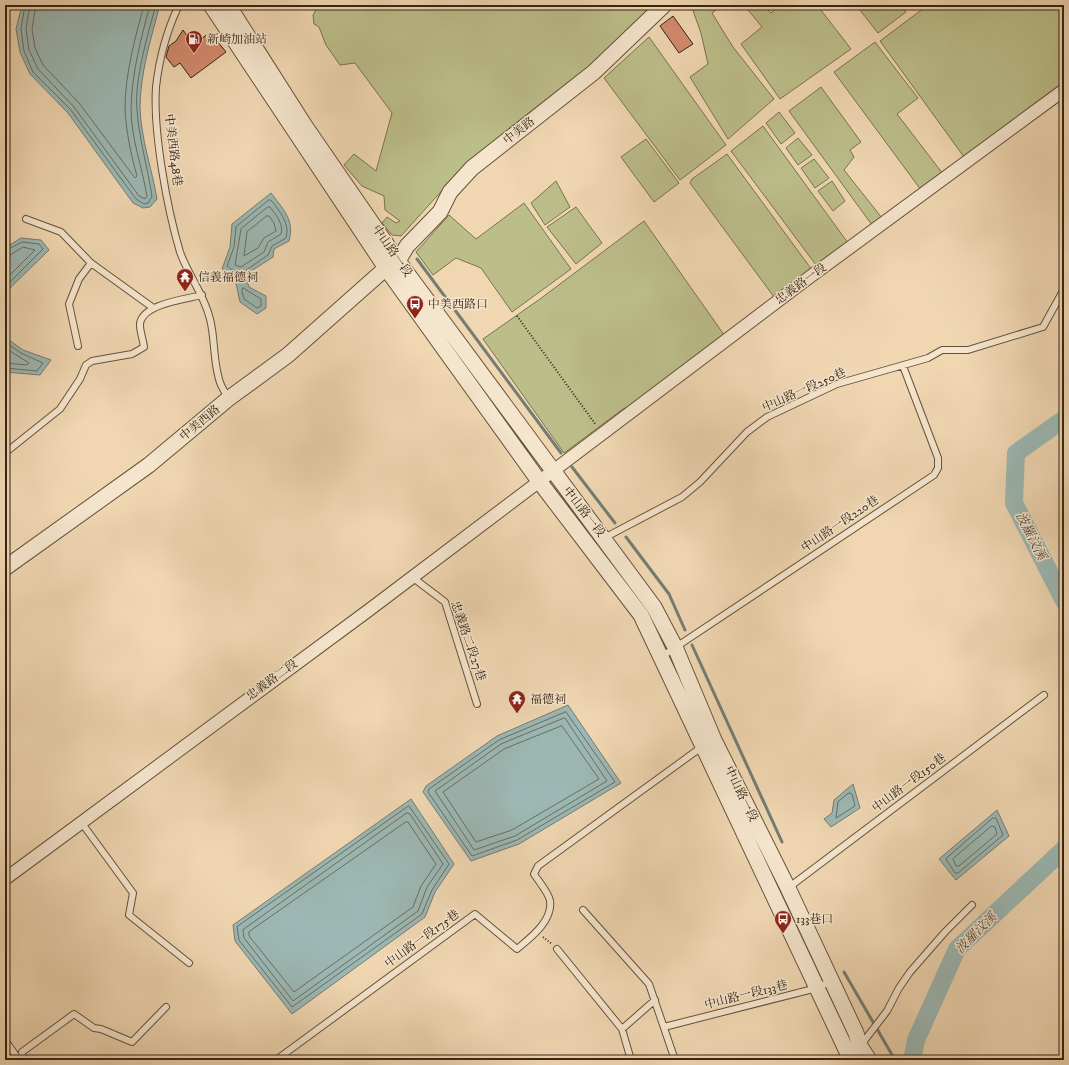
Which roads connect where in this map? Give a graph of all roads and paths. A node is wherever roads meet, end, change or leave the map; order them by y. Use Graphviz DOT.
graph roads {
  1 [pos="179,5"];
  2 [pos="211,5"];
  3 [pos="228,5"];
  4 [pos="664,5"];
  5 [pos="235,29"];
  6 [pos="1064,90"];
  7 [pos="26,219"];
  8 [pos="91,263"];
  9 [pos="392,264"];
  10 [pos="1064,289"];
  11 [pos="202,295"];
  12 [pos="152,307"];
  13 [pos="516,316"];
  14 [pos="78,346"];
  15 [pos="903,366"];
  16 [pos="228,399"];
  17 [pos="600,434"];
  18 [pos="5,453"];
  19 [pos="552,471"];
  20 [pos="539,481"];
  21 [pos="604,538"];
  22 [pos="590,547"];
  23 [pos="5,568"];
  24 [pos="412,577"];
  25 [pos="675,647"];
  26 [pos="661,657"];
  27 [pos="1044,695"];
  28 [pos="477,704"];
  29 [pos="709,743"];
  30 [pos="81,822"];
  31 [pos="5,879"];
  32 [pos="788,888"];
  33 [pos="972,905"];
  34 [pos="583,910"];
  35 [pos="537,932"];
  36 [pos="557,949"];
  37 [pos="189,963"];
  38 [pos="831,981"];
  39 [pos="817,988"];
  40 [pos="655,1000"];
  41 [pos="166,1007"];
  42 [pos="664,1028"];
  43 [pos="622,1029"];
  44 [pos="5,1040"];
  45 [pos="850,1055"];
  46 [pos="19,1060"];
  47 [pos="23,1060"];
  48 [pos="276,1060"];
  49 [pos="630,1060"];
  50 [pos="675,1060"];
  51 [pos="869,1060"];
  1 -- 11 [label="lane, 中美西路48巷"];
  2 -- 5 [label="street, 中山路一段"];
  3 -- 5 [label="street, 中山路一段"];
  4 -- 9 [label="street, 中美路"];
  5 -- 9 [label="street, 中山路一段"];
  6 -- 17 [label="street, 忠義路一段"];
  7 -- 8 [label="lane"];
  8 -- 12 [label="lane"];
  8 -- 14 [label="lane"];
  9 -- 16 [label="street, 中美西路"];
  9 -- 19 [label="street, 中山路一段"];
  9 -- 20 [label="street, 中山路一段"];
  10 -- 15 [label="lane, 中山路一段250巷"];
  11 -- 12 [label="lane"];
  11 -- 16 [label="lane, 中美西路48巷"];
  12 -- 18 [label="lane"];
  13 -- 17 [label="path"];
  15 -- 21 [label="lane, 中山路一段250巷"];
  15 -- 25 [label="lane, 中山路一段220巷"];
  16 -- 23 [label="street, 中美西路"];
  17 -- 19 [label="street, 忠義路一段"];
  19 -- 20 [label="street, 忠義路一段"];
  19 -- 21 [label="street, 中山路一段"];
  20 -- 22 [label="street, 中山路一段"];
  20 -- 24 [label="street, 忠義路二段"];
  21 -- 22 [label="lane, 中山路一段250巷"];
  21 -- 25 [label="street, 中山路一段"];
  22 -- 26 [label="street, 中山路一段"];
  24 -- 28 [label="lane, 忠義路二段27巷"];
  24 -- 30 [label="street, 忠義路二段"];
  25 -- 26 [label="lane, 中山路一段220巷"];
  25 -- 29 [label="street, 中山路一段"];
  26 -- 29 [label="street, 中山路一段"];
  27 -- 32 [label="lane, 中山路一段150巷"];
  29 -- 32 [label="street, 中山路一段"];
  29 -- 35 [label="lane, 中山路一段175巷"];
  29 -- 39 [label="street, 中山路一段"];
  30 -- 31 [label="street, 忠義路二段"];
  30 -- 37 [label="lane"];
  32 -- 38 [label="street, 中山路一段"];
  33 -- 45 [label="lane"];
  34 -- 40 [label="lane"];
  35 -- 36 [label="path"];
  35 -- 48 [label="lane, 中山路一段175巷"];
  36 -- 43 [label="lane"];
  38 -- 39 [label="lane, 中山路一段133巷"];
  38 -- 45 [label="street, 中山路一段"];
  39 -- 42 [label="lane, 中山路一段133巷"];
  39 -- 45 [label="street, 中山路一段"];
  40 -- 42 [label="lane"];
  40 -- 43 [label="lane"];
  41 -- 47 [label="lane"];
  42 -- 50 [label="lane"];
  43 -- 49 [label="lane"];
  44 -- 46 [label="lane"];
  45 -- 51 [label="street, 中山路一段"];
}
